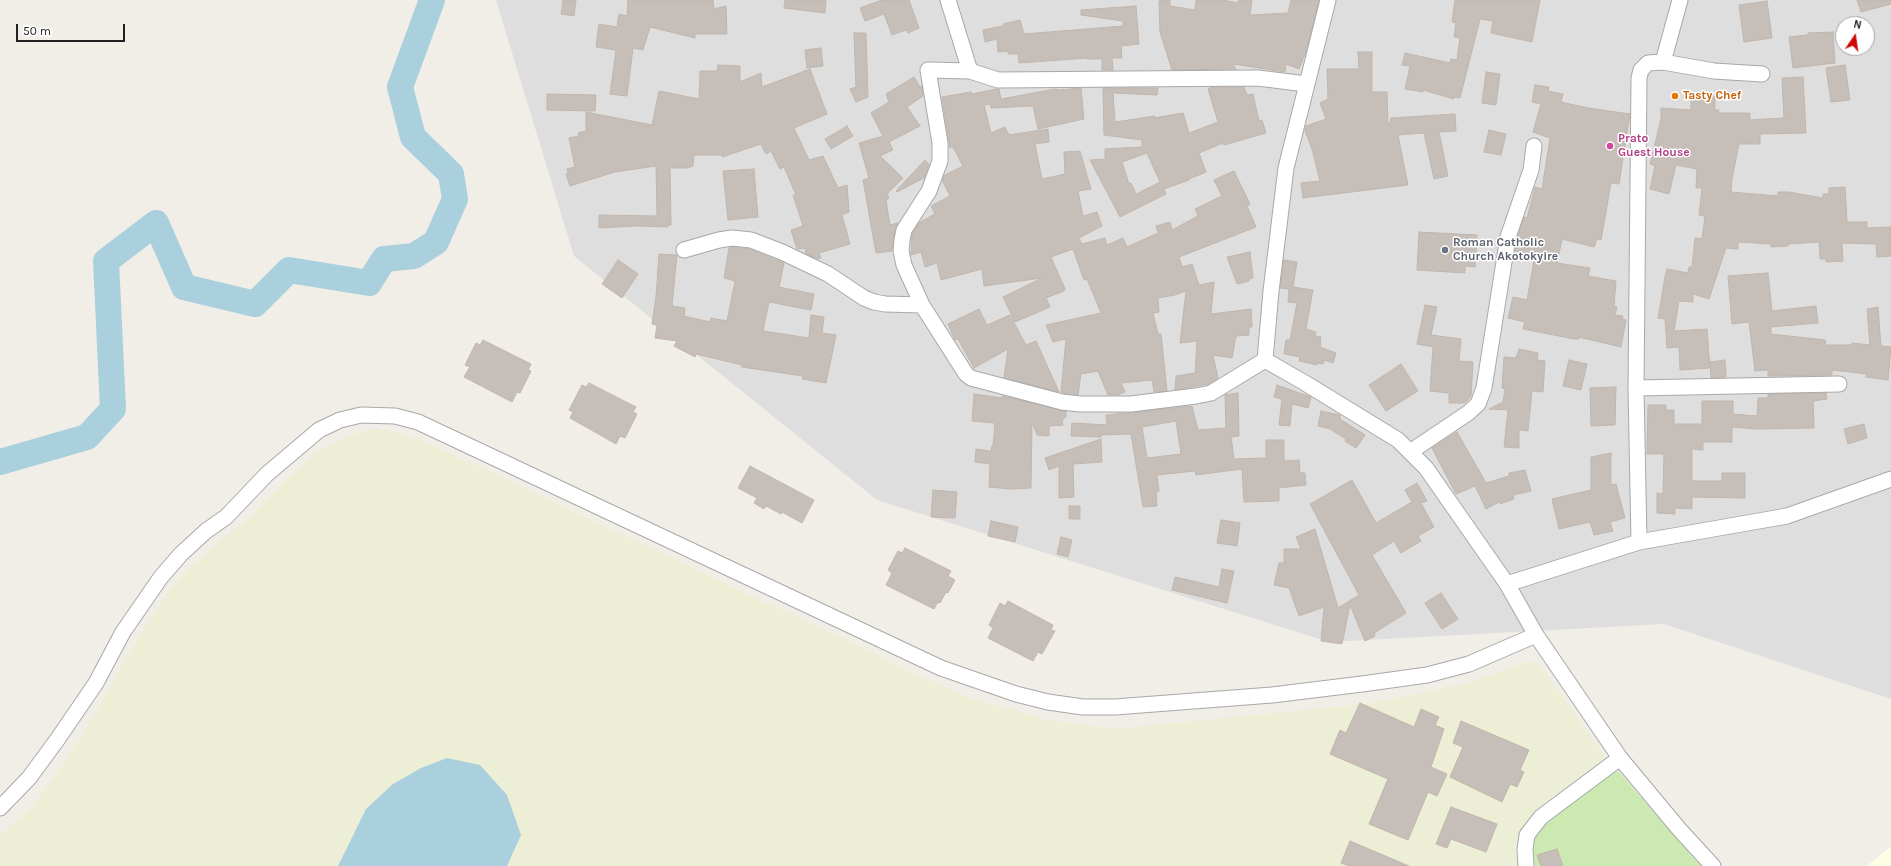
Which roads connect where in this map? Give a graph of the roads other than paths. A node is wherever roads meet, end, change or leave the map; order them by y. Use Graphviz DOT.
graph roads {
  1 [pos="948,0"];
  2 [pos="1328,0"];
  3 [pos="1680,0"];
  4 [pos="1663,62"];
  5 [pos="970,71"];
  6 [pos="1762,74"];
  7 [pos="1306,84"];
  8 [pos="1534,146"];
  9 [pos="684,250"];
  10 [pos="922,305"];
  11 [pos="1265,360"];
  12 [pos="1838,384"];
  13 [pos="1636,388"];
  14 [pos="1410,452"];
  15 [pos="1891,479"];
  16 [pos="1640,542"];
  17 [pos="1507,584"];
  18 [pos="1536,635"];
  19 [pos="1620,758"];
  20 [pos="0,808"];
  21 [pos="1526,866"];
  22 [pos="1713,866"];
  1 -- 5 [label="street"];
  2 -- 7 [label="street"];
  3 -- 4 [label="street"];
  4 -- 6 [label="street"];
  4 -- 13 [label="street"];
  5 -- 7 [label="street"];
  5 -- 10 [label="street"];
  7 -- 11 [label="street"];
  8 -- 14 [label="street"];
  9 -- 10 [label="street"];
  10 -- 11 [label="street"];
  11 -- 14 [label="street"];
  12 -- 13 [label="street"];
  13 -- 16 [label="street"];
  14 -- 17 [label="street"];
  15 -- 16 [label="street"];
  16 -- 17 [label="street"];
  17 -- 18 [label="street"];
  18 -- 19 [label="street"];
  18 -- 20 [label="street"];
  19 -- 21 [label="street"];
  19 -- 22 [label="street"];
}
